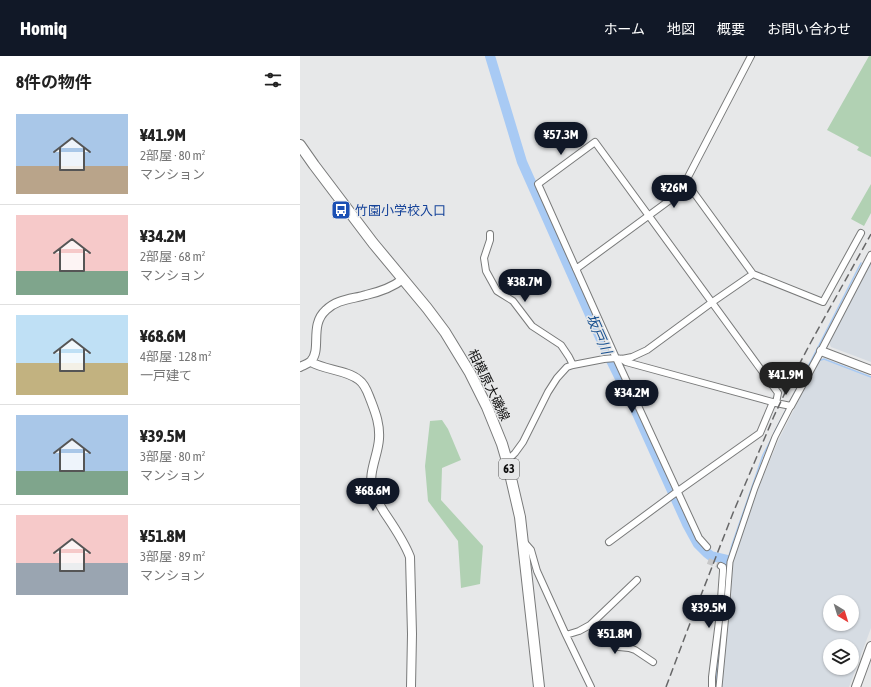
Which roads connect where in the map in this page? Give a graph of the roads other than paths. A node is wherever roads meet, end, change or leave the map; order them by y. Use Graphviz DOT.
graph roads {
  1 [pos="751,56"];
  2 [pos="300,145"];
  3 [pos="689,186"];
  4 [pos="648,216"];
  5 [pos="862,233"];
  6 [pos="490,234"];
  7 [pos="871,255"];
  8 [pos="576,269"];
  9 [pos="754,274"];
  10 [pos="403,279"];
  11 [pos="711,303"];
  12 [pos="821,351"];
  13 [pos="619,358"];
  14 [pos="311,362"];
  15 [pos="573,365"];
  16 [pos="300,367"];
  17 [pos="871,370"];
  18 [pos="774,403"];
  19 [pos="791,406"];
  20 [pos="507,461"];
  21 [pos="678,491"];
  22 [pos="523,541"];
  23 [pos="609,542"];
  24 [pos="707,547"];
  25 [pos="721,566"];
  26 [pos="638,580"];
  27 [pos="723,613"];
  28 [pos="590,625"];
  29 [pos="566,635"];
  30 [pos="871,646"];
  31 [pos="653,662"];
  32 [pos="411,687"];
  33 [pos="540,687"];
  34 [pos="591,687"];
  35 [pos="712,687"];
  36 [pos="719,687"];
  37 [pos="856,687"];
  1 -- 3 [label="street"];
  2 -- 10 [label="main road, 相模原大磯線 / 63"];
  3 -- 4 [label="street"];
  3 -- 9 [label="street"];
  4 -- 8 [label="street"];
  4 -- 8 [label="street"];
  4 -- 11 [label="street"];
  5 -- 9 [label="street"];
  6 -- 15 [label="street"];
  7 -- 12 [label="street"];
  8 -- 13 [label="street"];
  9 -- 11 [label="street"];
  10 -- 14 [label="street"];
  10 -- 20 [label="main road, 相模原大磯線 / 63"];
  11 -- 13 [label="street"];
  11 -- 18 [label="street"];
  12 -- 17 [label="street"];
  12 -- 19 [label="street"];
  13 -- 15 [label="street"];
  13 -- 18 [label="street"];
  13 -- 21 [label="street"];
  14 -- 16 [label="street"];
  14 -- 32 [label="street"];
  15 -- 20 [label="street"];
  18 -- 19 [label="street"];
  18 -- 21 [label="street"];
  19 -- 27 [label="street"];
  20 -- 22 [label="main road, 相模原大磯線 / 63"];
  21 -- 23 [label="street"];
  21 -- 24 [label="street"];
  22 -- 29 [label="street"];
  22 -- 33 [label="main road, 相模原大磯線 / 63"];
  25 -- 27 [label="street"];
  26 -- 28 [label="street"];
  27 -- 35 [label="street"];
  27 -- 36 [label="street"];
  28 -- 29 [label="street"];
  28 -- 31 [label="street"];
  29 -- 34 [label="street"];
  30 -- 37 [label="street"];
}
